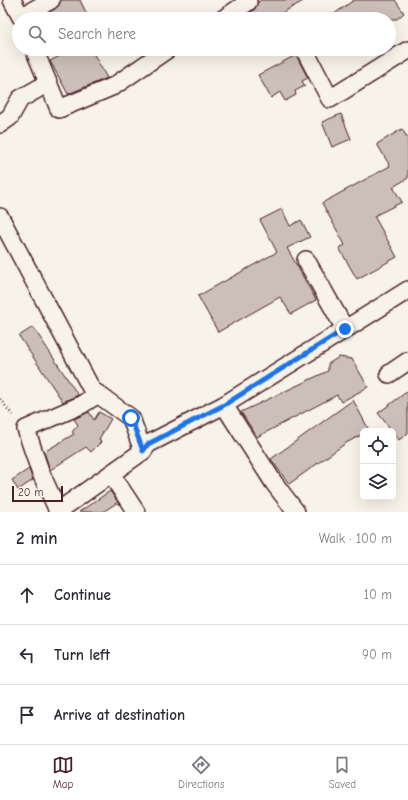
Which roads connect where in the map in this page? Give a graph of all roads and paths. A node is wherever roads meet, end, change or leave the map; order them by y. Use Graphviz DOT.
graph roads {
  1 [pos="11,0"];
  2 [pos="51,0"];
  3 [pos="247,0"];
  4 [pos="17,12"];
  5 [pos="18,12"];
  6 [pos="28,12"];
  7 [pos="233,12"];
  8 [pos="408,50"];
  9 [pos="37,56"];
  10 [pos="158,56"];
  11 [pos="308,56"];
  12 [pos="48,83"];
  13 [pos="0,124"];
  14 [pos="0,217"];
  15 [pos="306,260"];
  16 [pos="408,290"];
  17 [pos="345,329"];
  18 [pos="408,361"];
  19 [pos="389,374"];
  20 [pos="98,394"];
  21 [pos="0,399"];
  22 [pos="224,405"];
  23 [pos="26,428"];
  24 [pos="143,451"];
  25 [pos="110,474"];
  26 [pos="58,512"];
  27 [pos="136,512"];
  28 [pos="296,512"];
  1 -- 4 [label="street"];
  1 -- 5 [label="street"];
  2 -- 6 [label="street"];
  3 -- 7 [label="street"];
  8 -- 11 [label="street"];
  9 -- 12 [label="street"];
  10 -- 12 [label="street"];
  12 -- 13 [label="street"];
  14 -- 20 [label="street"];
  15 -- 17 [label="street"];
  16 -- 17 [label="street"];
  17 -- 22 [label="street"];
  18 -- 19 [label="street"];
  20 -- 23 [label="street"];
  20 -- 24 [label="street"];
  21 -- 23 [label="path"];
  22 -- 24 [label="street"];
  22 -- 28 [label="street"];
  23 -- 26 [label="street"];
  24 -- 25 [label="street"];
  25 -- 26 [label="street"];
  25 -- 27 [label="street"];
}
